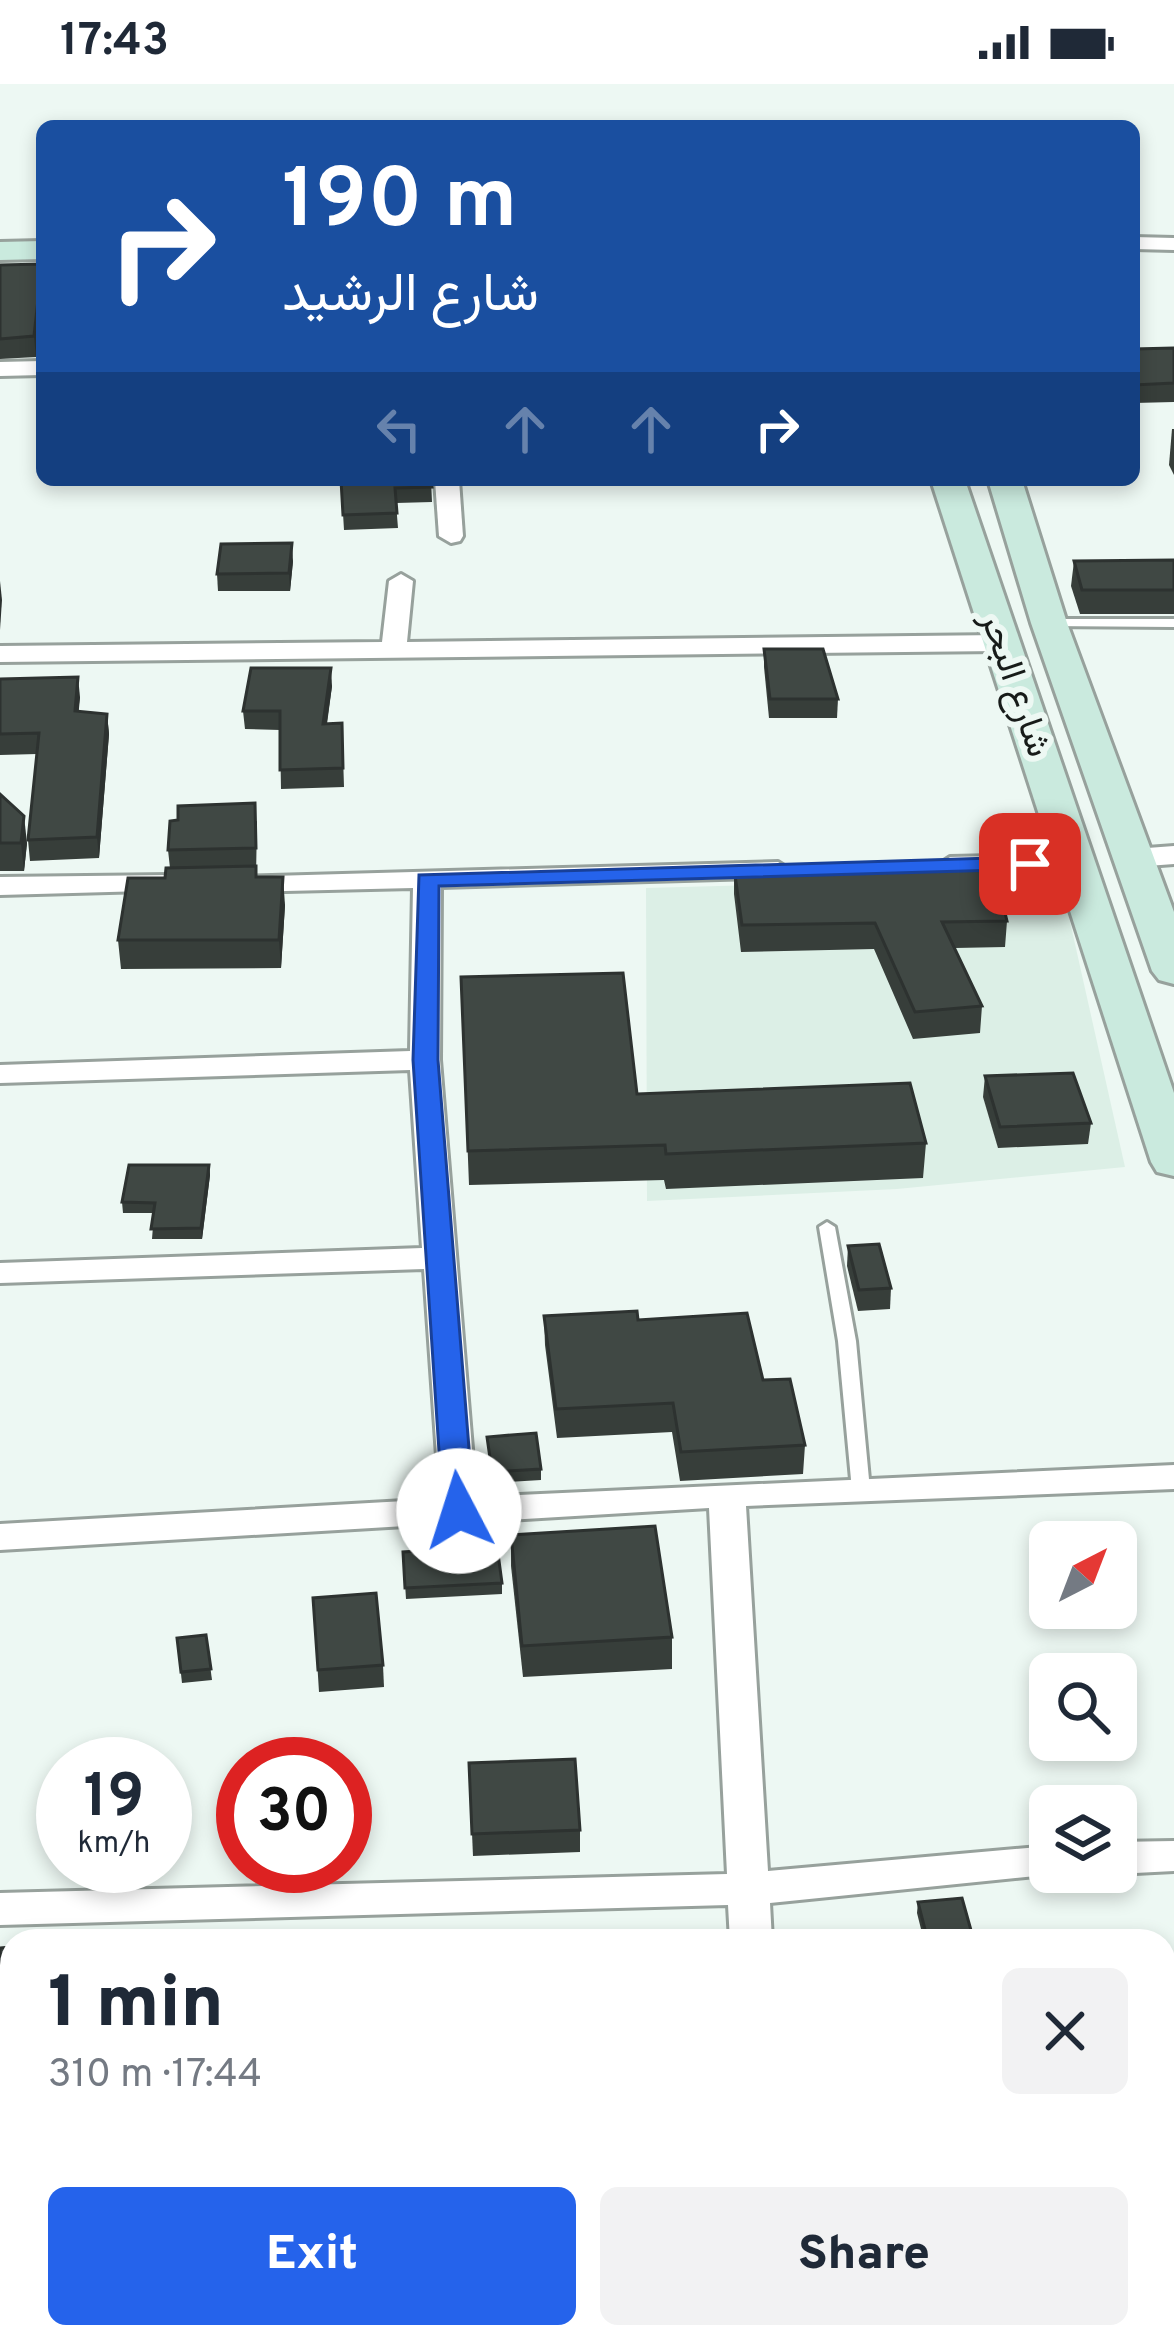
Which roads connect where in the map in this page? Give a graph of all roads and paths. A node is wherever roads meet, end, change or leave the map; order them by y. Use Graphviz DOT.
graph roads {
  1 [pos="1140,243"];
  2 [pos="1174,244"];
  3 [pos="36,250"];
  4 [pos="0,251"];
  5 [pos="36,272"];
  6 [pos="0,273"];
  7 [pos="36,368"];
  8 [pos="0,369"];
  9 [pos="447,486"];
  10 [pos="950,486"];
  11 [pos="1007,486"];
  12 [pos="451,536"];
  13 [pos="401,581"];
  14 [pos="1174,622"];
  15 [pos="1049,623"];
  16 [pos="1000,644"];
  17 [pos="394,648"];
  18 [pos="0,654"];
  19 [pos="1154,856"];
  20 [pos="1076,863"];
  21 [pos="914,867"];
  22 [pos="798,870"];
  23 [pos="427,880"];
  24 [pos="0,886"];
  25 [pos="1174,971"];
  26 [pos="425,1060"];
  27 [pos="1158,1065"];
  28 [pos="0,1074"];
  29 [pos="1174,1162"];
  30 [pos="826,1227"];
  31 [pos="438,1258"];
  32 [pos="0,1273"];
  33 [pos="1174,1477"];
  34 [pos="861,1490"];
  35 [pos="727,1496"];
  36 [pos="459,1511"];
  37 [pos="0,1537"];
  38 [pos="1174,1856"];
  39 [pos="1137,1857"];
  40 [pos="1029,1864"];
  41 [pos="748,1889"];
  42 [pos="0,1909"];
  43 [pos="750,1929"];
  1 -- 2 [label="street"];
  3 -- 4 [label="main road"];
  5 -- 6 [label="main road"];
  7 -- 8 [label="street"];
  9 -- 12 [label="street"];
  10 -- 16 [label="main road, شارع البحر"];
  11 -- 15 [label="main road, شارع البحر"];
  13 -- 17 [label="street"];
  14 -- 15 [label="lane"];
  15 -- 19 [label="main road, شارع البحر"];
  16 -- 17 [label="street"];
  16 -- 20 [label="main road, شارع البحر"];
  17 -- 18 [label="street"];
  19 -- 25 [label="main road, شارع البحر"];
  20 -- 21 [label="street"];
  20 -- 27 [label="main road, شارع البحر"];
  22 -- 23 [label="street"];
  23 -- 24 [label="street"];
  23 -- 26 [label="street"];
  26 -- 28 [label="street"];
  26 -- 31 [label="street"];
  27 -- 29 [label="main road, شارع البحر"];
  30 -- 34 [label="lane"];
  31 -- 32 [label="street"];
  31 -- 36 [label="street"];
  33 -- 34 [label="street"];
  34 -- 35 [label="street"];
  35 -- 36 [label="street"];
  35 -- 41 [label="street"];
  36 -- 37 [label="street"];
  38 -- 39 [label="street"];
  40 -- 41 [label="street"];
  41 -- 42 [label="street"];
  41 -- 43 [label="street"];
}
